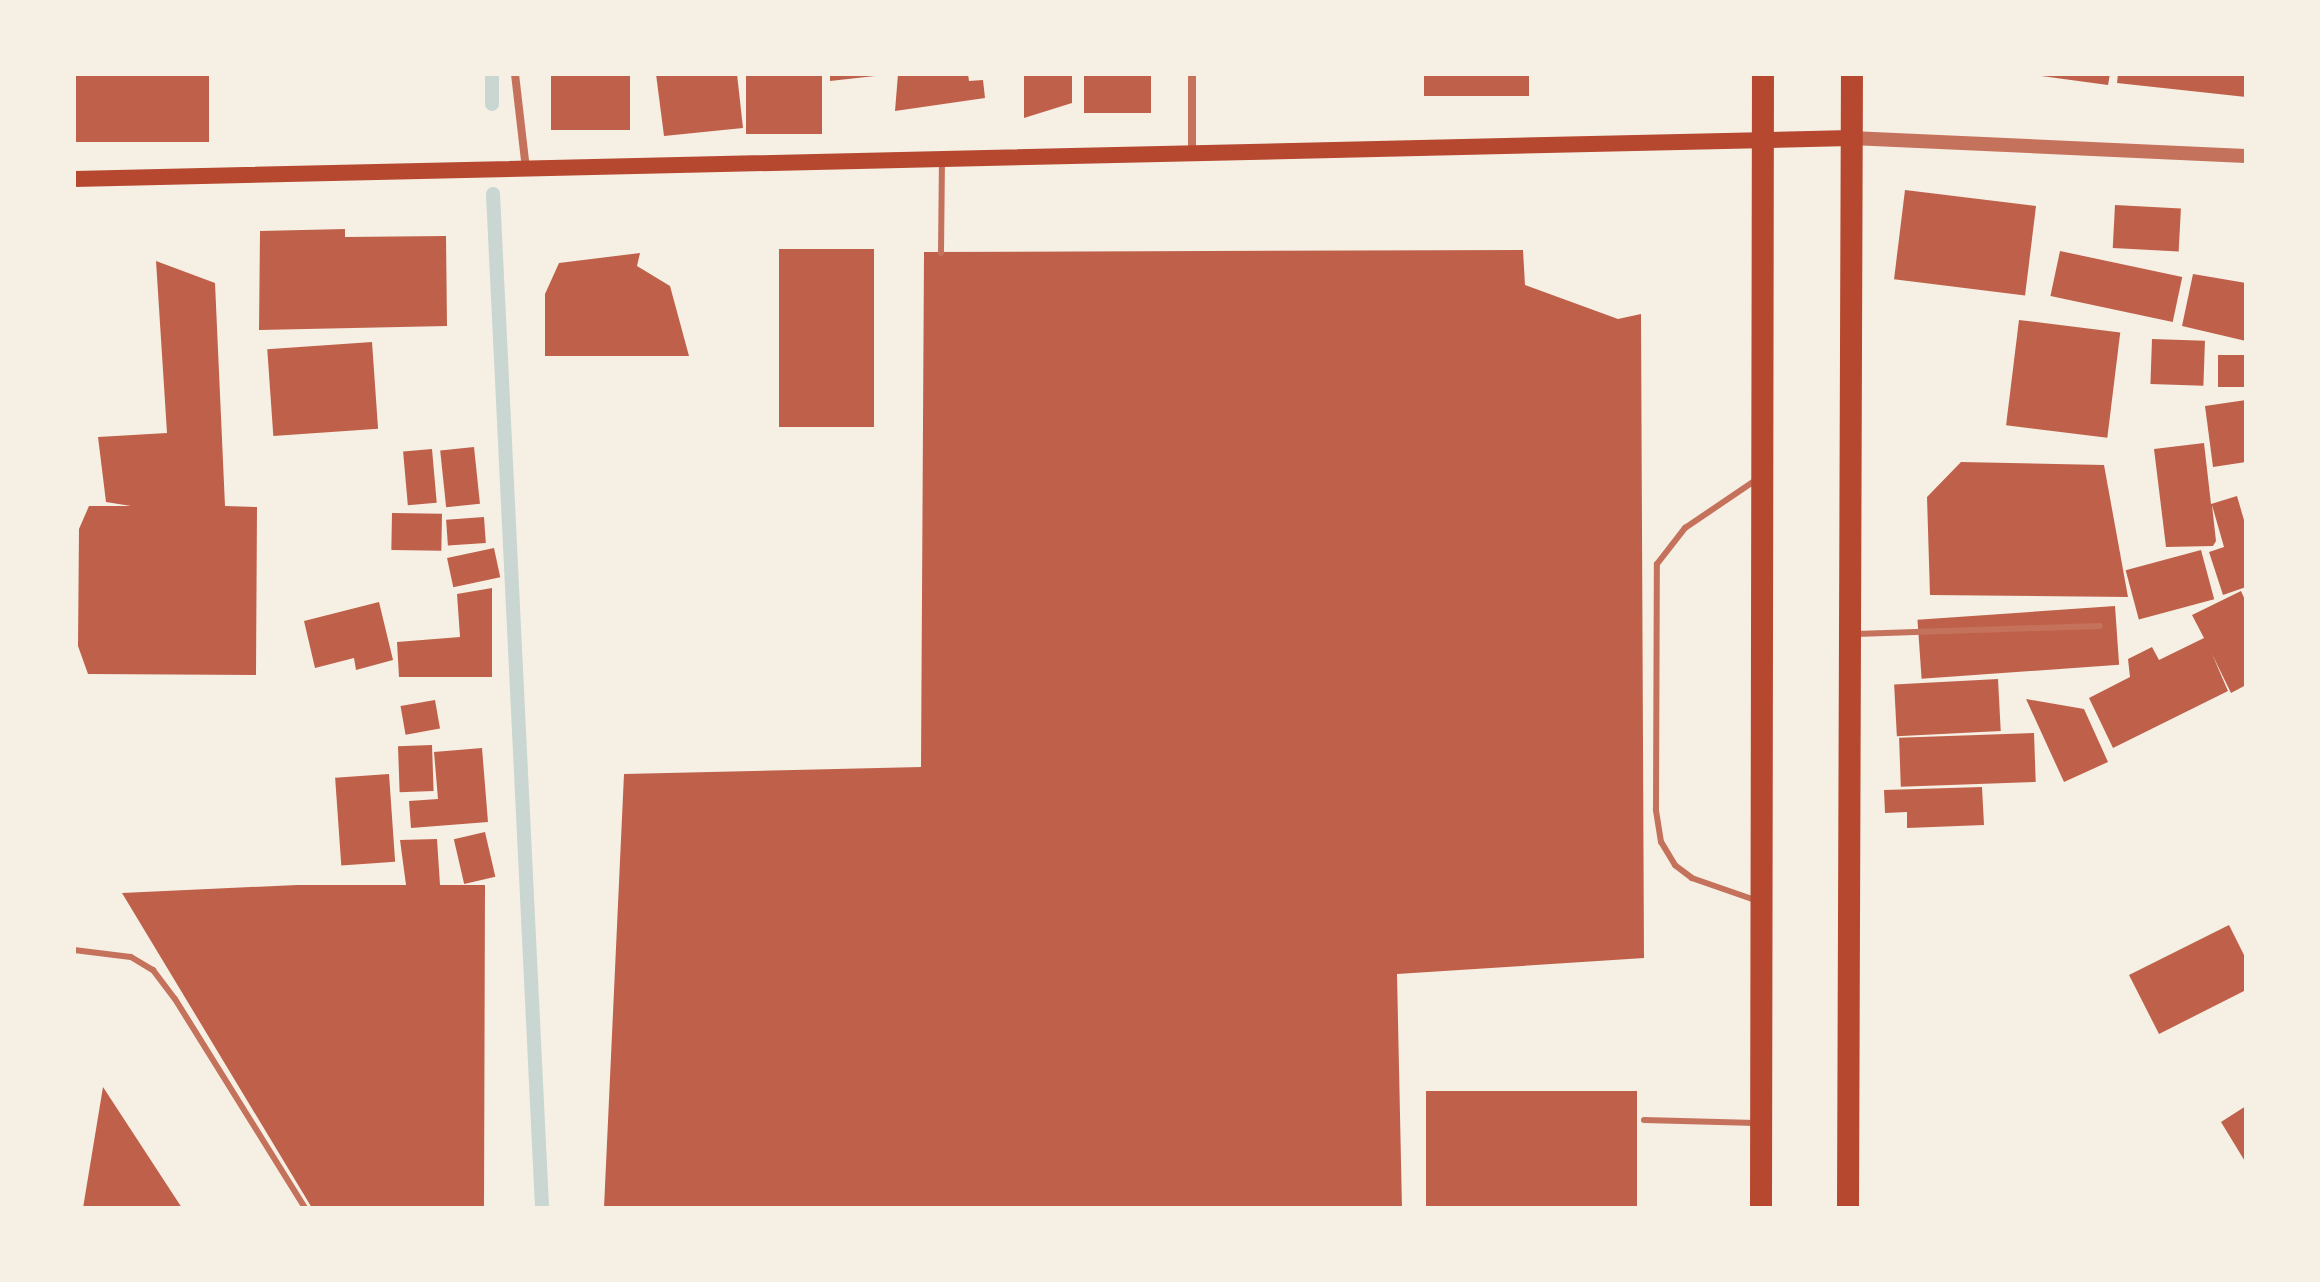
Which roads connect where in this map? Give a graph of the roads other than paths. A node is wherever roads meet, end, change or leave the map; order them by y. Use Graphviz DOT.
graph roads {
  1 [pos="515,74"];
  2 [pos="1192,74"];
  3 [pos="1763,74"];
  4 [pos="1852,74"];
  5 [pos="1851,138"];
  6 [pos="1763,140"];
  7 [pos="1192,154"];
  8 [pos="2246,156"];
  9 [pos="942,159"];
  10 [pos="526,170"];
  11 [pos="74,179"];
  12 [pos="941,253"];
  13 [pos="1762,476"];
  14 [pos="2100,626"];
  15 [pos="1848,634"];
  16 [pos="1762,903"];
  17 [pos="74,950"];
  18 [pos="1644,1120"];
  19 [pos="1761,1123"];
  20 [pos="305,1208"];
  21 [pos="1761,1208"];
  22 [pos="1848,1208"];
  1 -- 10 [label="street"];
  2 -- 7 [label="street"];
  3 -- 6 [label="highway"];
  4 -- 5 [label="highway"];
  5 -- 6 [label="main road"];
  5 -- 8 [label="street"];
  5 -- 15 [label="highway"];
  6 -- 7 [label="main road"];
  6 -- 13 [label="highway"];
  7 -- 9 [label="main road"];
  9 -- 10 [label="main road"];
  9 -- 12 [label="lane"];
  10 -- 11 [label="main road"];
  13 -- 16 [label="highway"];
  13 -- 16 [label="lane"];
  14 -- 15 [label="lane"];
  15 -- 22 [label="highway"];
  16 -- 19 [label="highway"];
  17 -- 20 [label="lane"];
  18 -- 19 [label="lane"];
  19 -- 21 [label="highway"];
}
